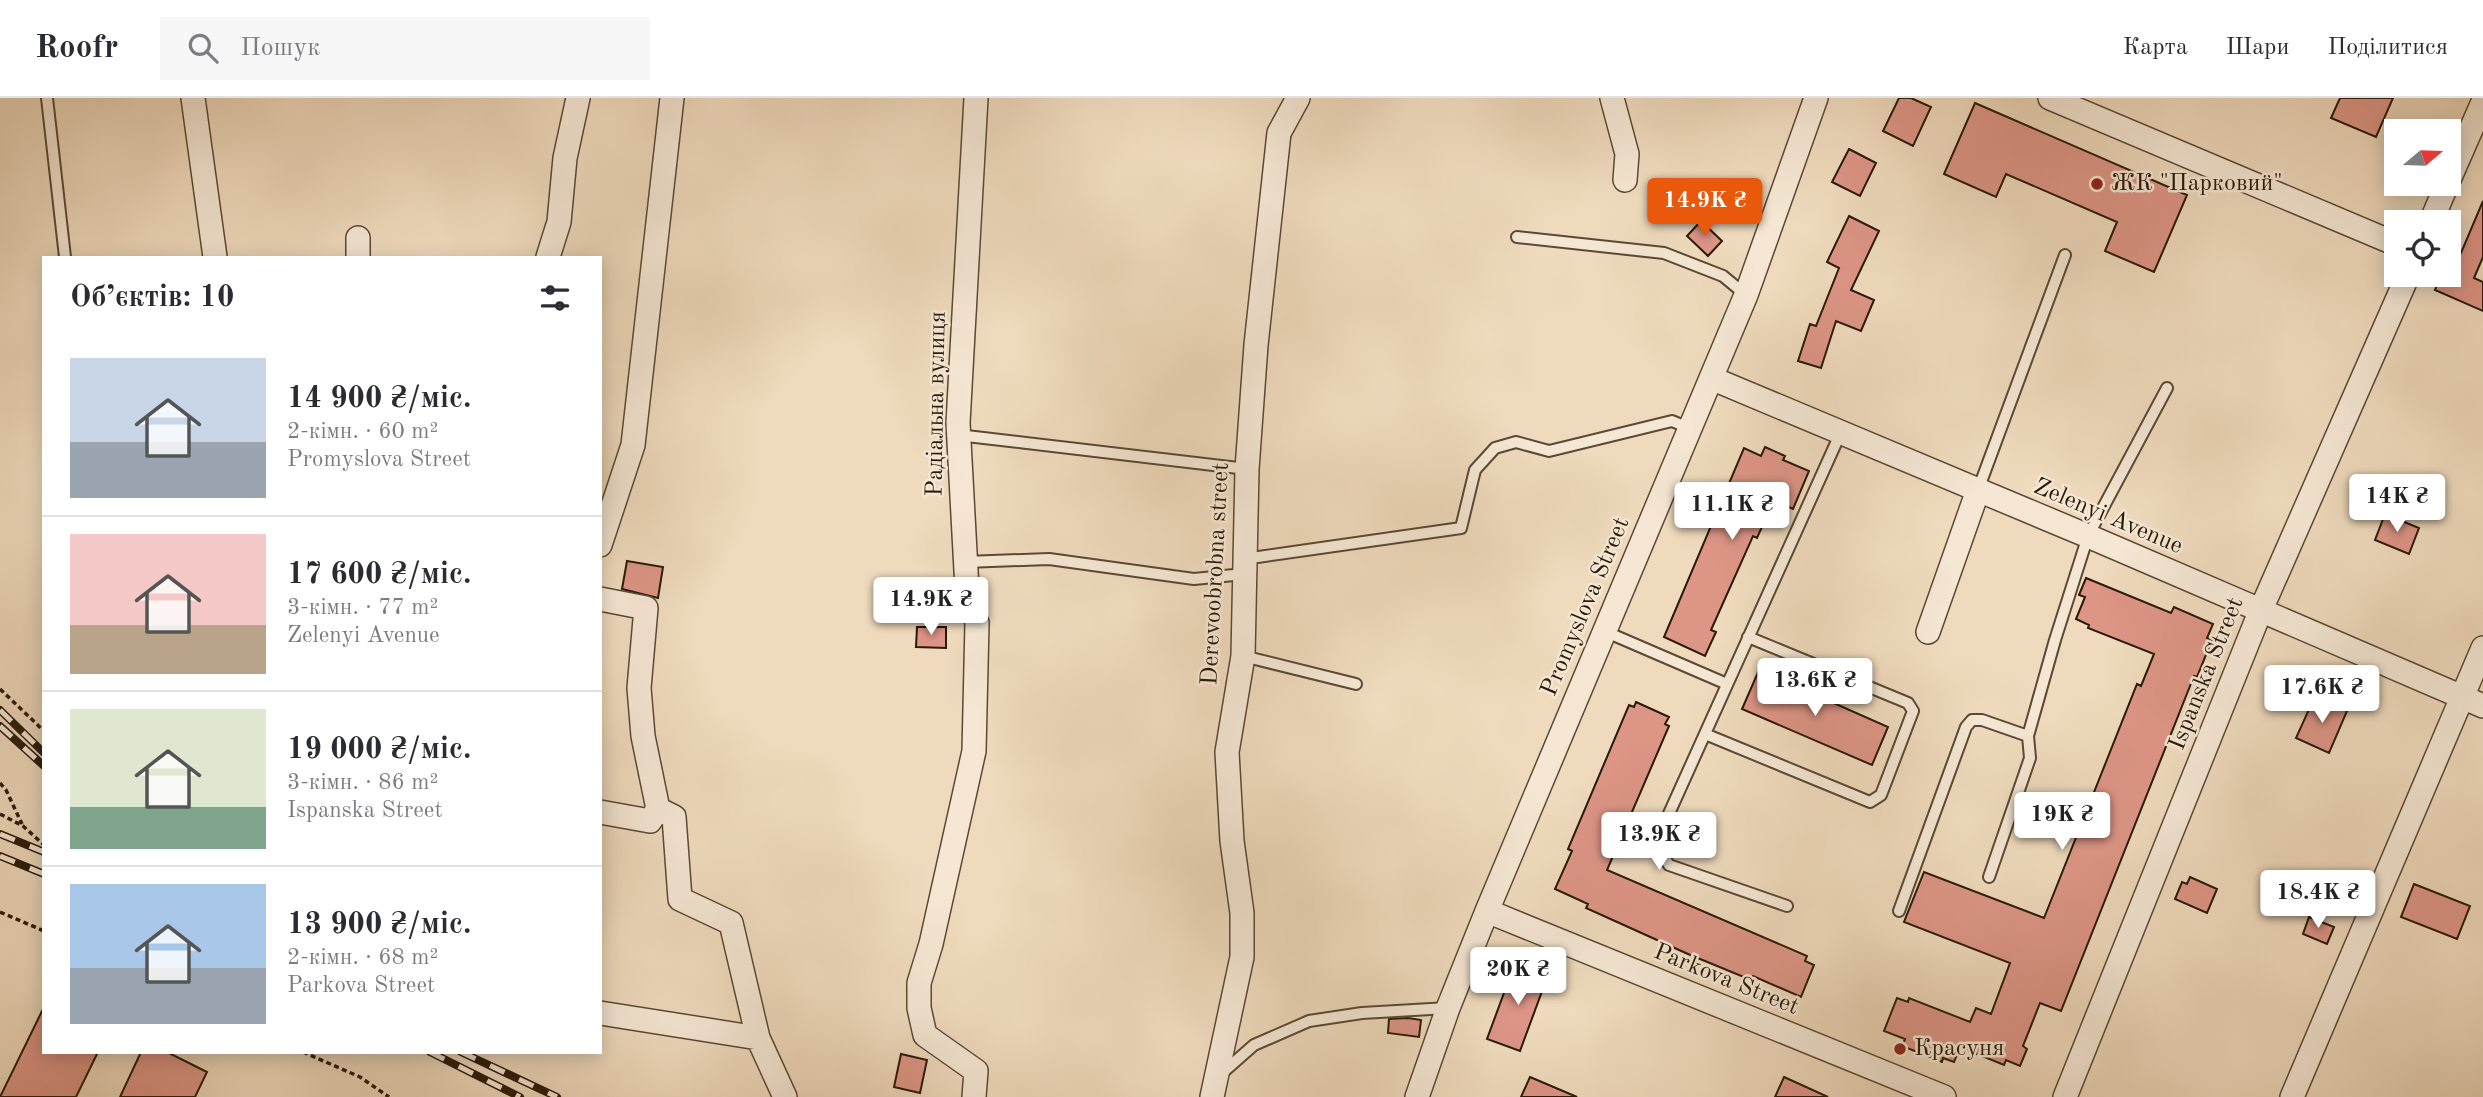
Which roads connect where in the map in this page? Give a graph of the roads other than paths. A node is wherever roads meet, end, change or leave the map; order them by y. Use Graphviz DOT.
graph roads {
  1 [pos="47,98"];
  2 [pos="193,98"];
  3 [pos="578,98"];
  4 [pos="672,98"];
  5 [pos="976,98"];
  6 [pos="1298,98"];
  7 [pos="1612,98"];
  8 [pos="1816,98"];
  9 [pos="2050,98"];
  10 [pos="2483,102"];
  11 [pos="2461,153"];
  12 [pos="1625,180"];
  13 [pos="1517,237"];
  14 [pos="2384,239"];
  15 [pos="2065,255"];
  16 [pos="65,256"];
  17 [pos="215,256"];
  18 [pos="548,256"];
  19 [pos="2403,287"];
  20 [pos="1746,295"];
  21 [pos="1711,378"];
  22 [pos="2167,388"];
  23 [pos="1689,428"];
  24 [pos="1841,432"];
  25 [pos="958,435"];
  26 [pos="1247,469"];
  27 [pos="1978,490"];
  28 [pos="2088,536"];
  29 [pos="602,539"];
  30 [pos="965,562"];
  31 [pos="1244,567"];
  32 [pos="602,599"];
  33 [pos="2260,612"];
  34 [pos="1604,631"];
  35 [pos="1928,632"];
  36 [pos="1748,637"];
  37 [pos="2483,648"];
  38 [pos="1243,656"];
  39 [pos="1356,684"];
  40 [pos="1727,684"];
  41 [pos="2473,702"];
  42 [pos="1705,734"];
  43 [pos="2028,736"];
  44 [pos="658,809"];
  45 [pos="602,812"];
  46 [pos="1989,877"];
  47 [pos="1787,906"];
  48 [pos="1487,911"];
  49 [pos="1899,911"];
  50 [pos="1448,1008"];
  51 [pos="602,1013"];
  52 [pos="758,1038"];
  53 [pos="1214,1087"];
  54 [pos="785,1097"];
  55 [pos="974,1097"];
  56 [pos="1418,1097"];
  57 [pos="1944,1097"];
  58 [pos="2065,1097"];
  59 [pos="2292,1097"];
  1 -- 16 [label="lane"];
  2 -- 17 [label="street"];
  3 -- 18 [label="street"];
  4 -- 29 [label="street"];
  5 -- 25 [label="street, Радіальна вулиця"];
  6 -- 26 [label="street, Derevoobrobna street"];
  7 -- 12 [label="street"];
  8 -- 20 [label="street, Promyslova Street"];
  9 -- 14 [label="street"];
  10 -- 11 [label="street"];
  13 -- 20 [label="lane"];
  15 -- 27 [label="lane"];
  19 -- 33 [label="street, Ispanska Street"];
  20 -- 21 [label="street, Promyslova Street"];
  21 -- 23 [label="street, Promyslova Street"];
  21 -- 24 [label="street, Zelenyi Avenue"];
  22 -- 28 [label="lane"];
  23 -- 31 [label="lane"];
  23 -- 34 [label="street, Promyslova Street"];
  24 -- 27 [label="street, Zelenyi Avenue"];
  24 -- 36 [label="lane"];
  25 -- 26 [label="lane"];
  25 -- 30 [label="street, Радіальна вулиця"];
  26 -- 31 [label="street, Derevoobrobna street"];
  27 -- 28 [label="street, Zelenyi Avenue"];
  27 -- 35 [label="street"];
  28 -- 33 [label="street, Zelenyi Avenue"];
  28 -- 43 [label="lane"];
  30 -- 31 [label="lane"];
  30 -- 55 [label="street, Радіальна вулиця"];
  31 -- 38 [label="street, Derevoobrobna street"];
  32 -- 44 [label="street"];
  33 -- 41 [label="street, Zelenyi Avenue"];
  33 -- 58 [label="street, Ispanska Street"];
  34 -- 40 [label="lane"];
  34 -- 48 [label="street, Promyslova Street"];
  36 -- 40 [label="lane"];
  36 -- 42 [label="lane"];
  37 -- 41 [label="street"];
  38 -- 39 [label="lane"];
  38 -- 53 [label="street, Derevoobrobna street"];
  40 -- 42 [label="lane"];
  41 -- 59 [label="street"];
  42 -- 47 [label="lane"];
  43 -- 46 [label="lane"];
  43 -- 49 [label="lane"];
  44 -- 45 [label="street"];
  44 -- 52 [label="street"];
  48 -- 50 [label="street, Promyslova Street"];
  48 -- 57 [label="street, Parkova Street"];
  50 -- 53 [label="lane"];
  50 -- 56 [label="street, Promyslova Street"];
  51 -- 52 [label="street"];
  52 -- 54 [label="street"];
}
